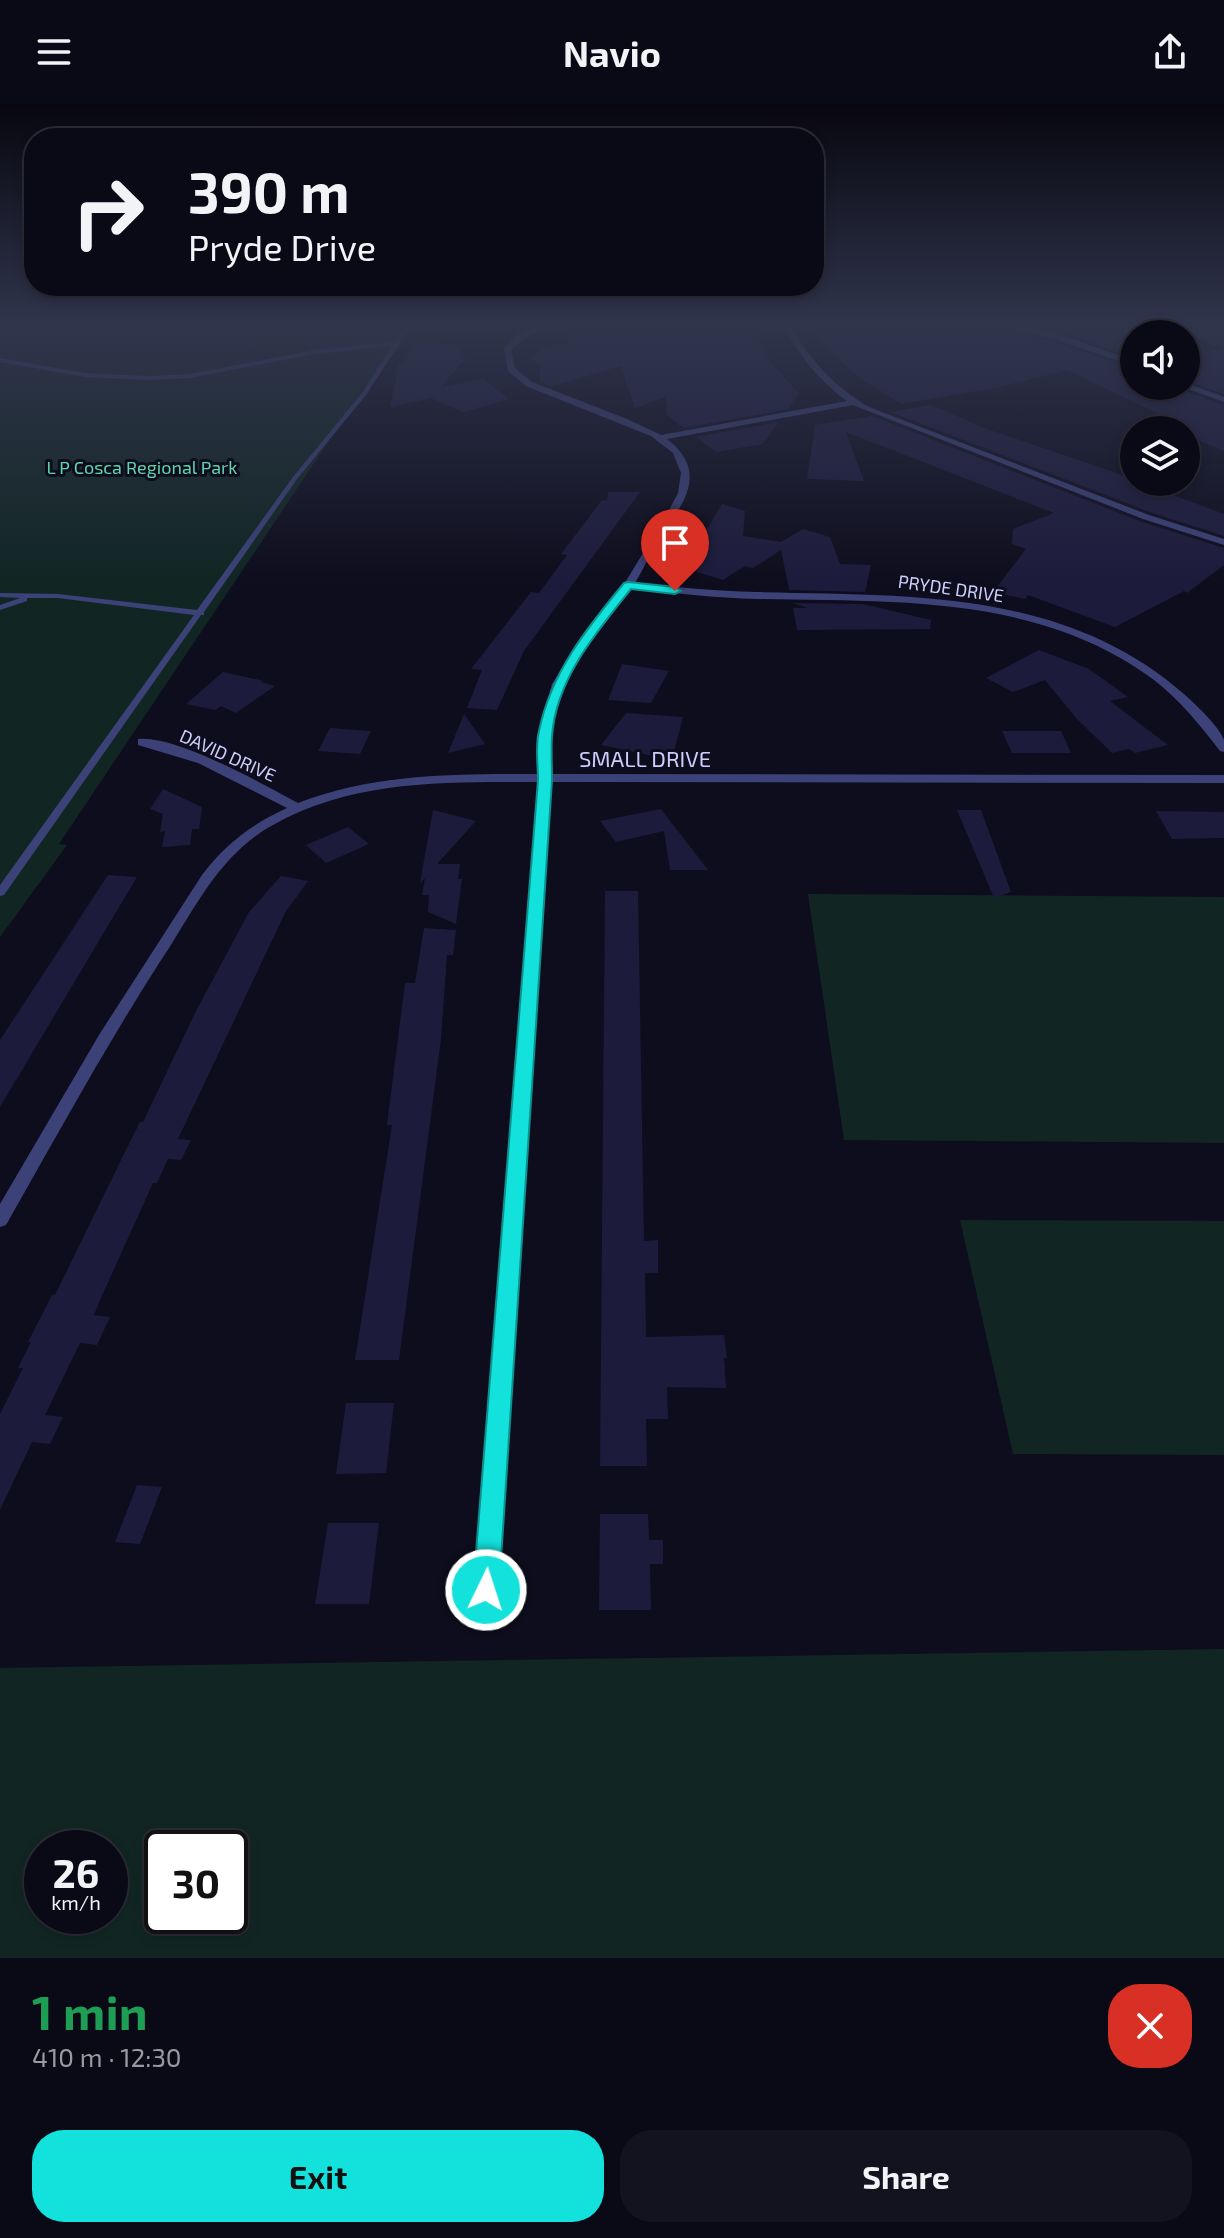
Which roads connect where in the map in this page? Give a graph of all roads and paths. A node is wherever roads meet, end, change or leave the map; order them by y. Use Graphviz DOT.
graph roads {
  1 [pos="351,410"];
  2 [pos="594,410"];
  3 [pos="813,410"];
  4 [pos="870,410"];
  5 [pos="660,438"];
  6 [pos="1224,542"];
  7 [pos="628,585"];
  8 [pos="0,595"];
  9 [pos="31,596"];
  10 [pos="0,608"];
  11 [pos="201,613"];
  12 [pos="142,742"];
  13 [pos="1224,748"];
  14 [pos="1224,779"];
  15 [pos="545,780"];
  16 [pos="297,808"];
  17 [pos="0,893"];
  18 [pos="0,1220"];
  19 [pos="486,1590"];
  1 -- 11 [label="lane"];
  2 -- 5 [label="street"];
  3 -- 5 [label="street"];
  4 -- 6 [label="street"];
  5 -- 7 [label="street"];
  7 -- 13 [label="street, PRYDE DRIVE"];
  7 -- 15 [label="street"];
  8 -- 9 [label="lane"];
  9 -- 10 [label="lane"];
  9 -- 11 [label="lane"];
  11 -- 17 [label="lane"];
  12 -- 16 [label="street, DAVID DRIVE"];
  14 -- 15 [label="street, SMALL DRIVE"];
  15 -- 16 [label="street, SMALL DRIVE"];
  15 -- 19 [label="street"];
  16 -- 18 [label="street, SMALL DRIVE"];
}
